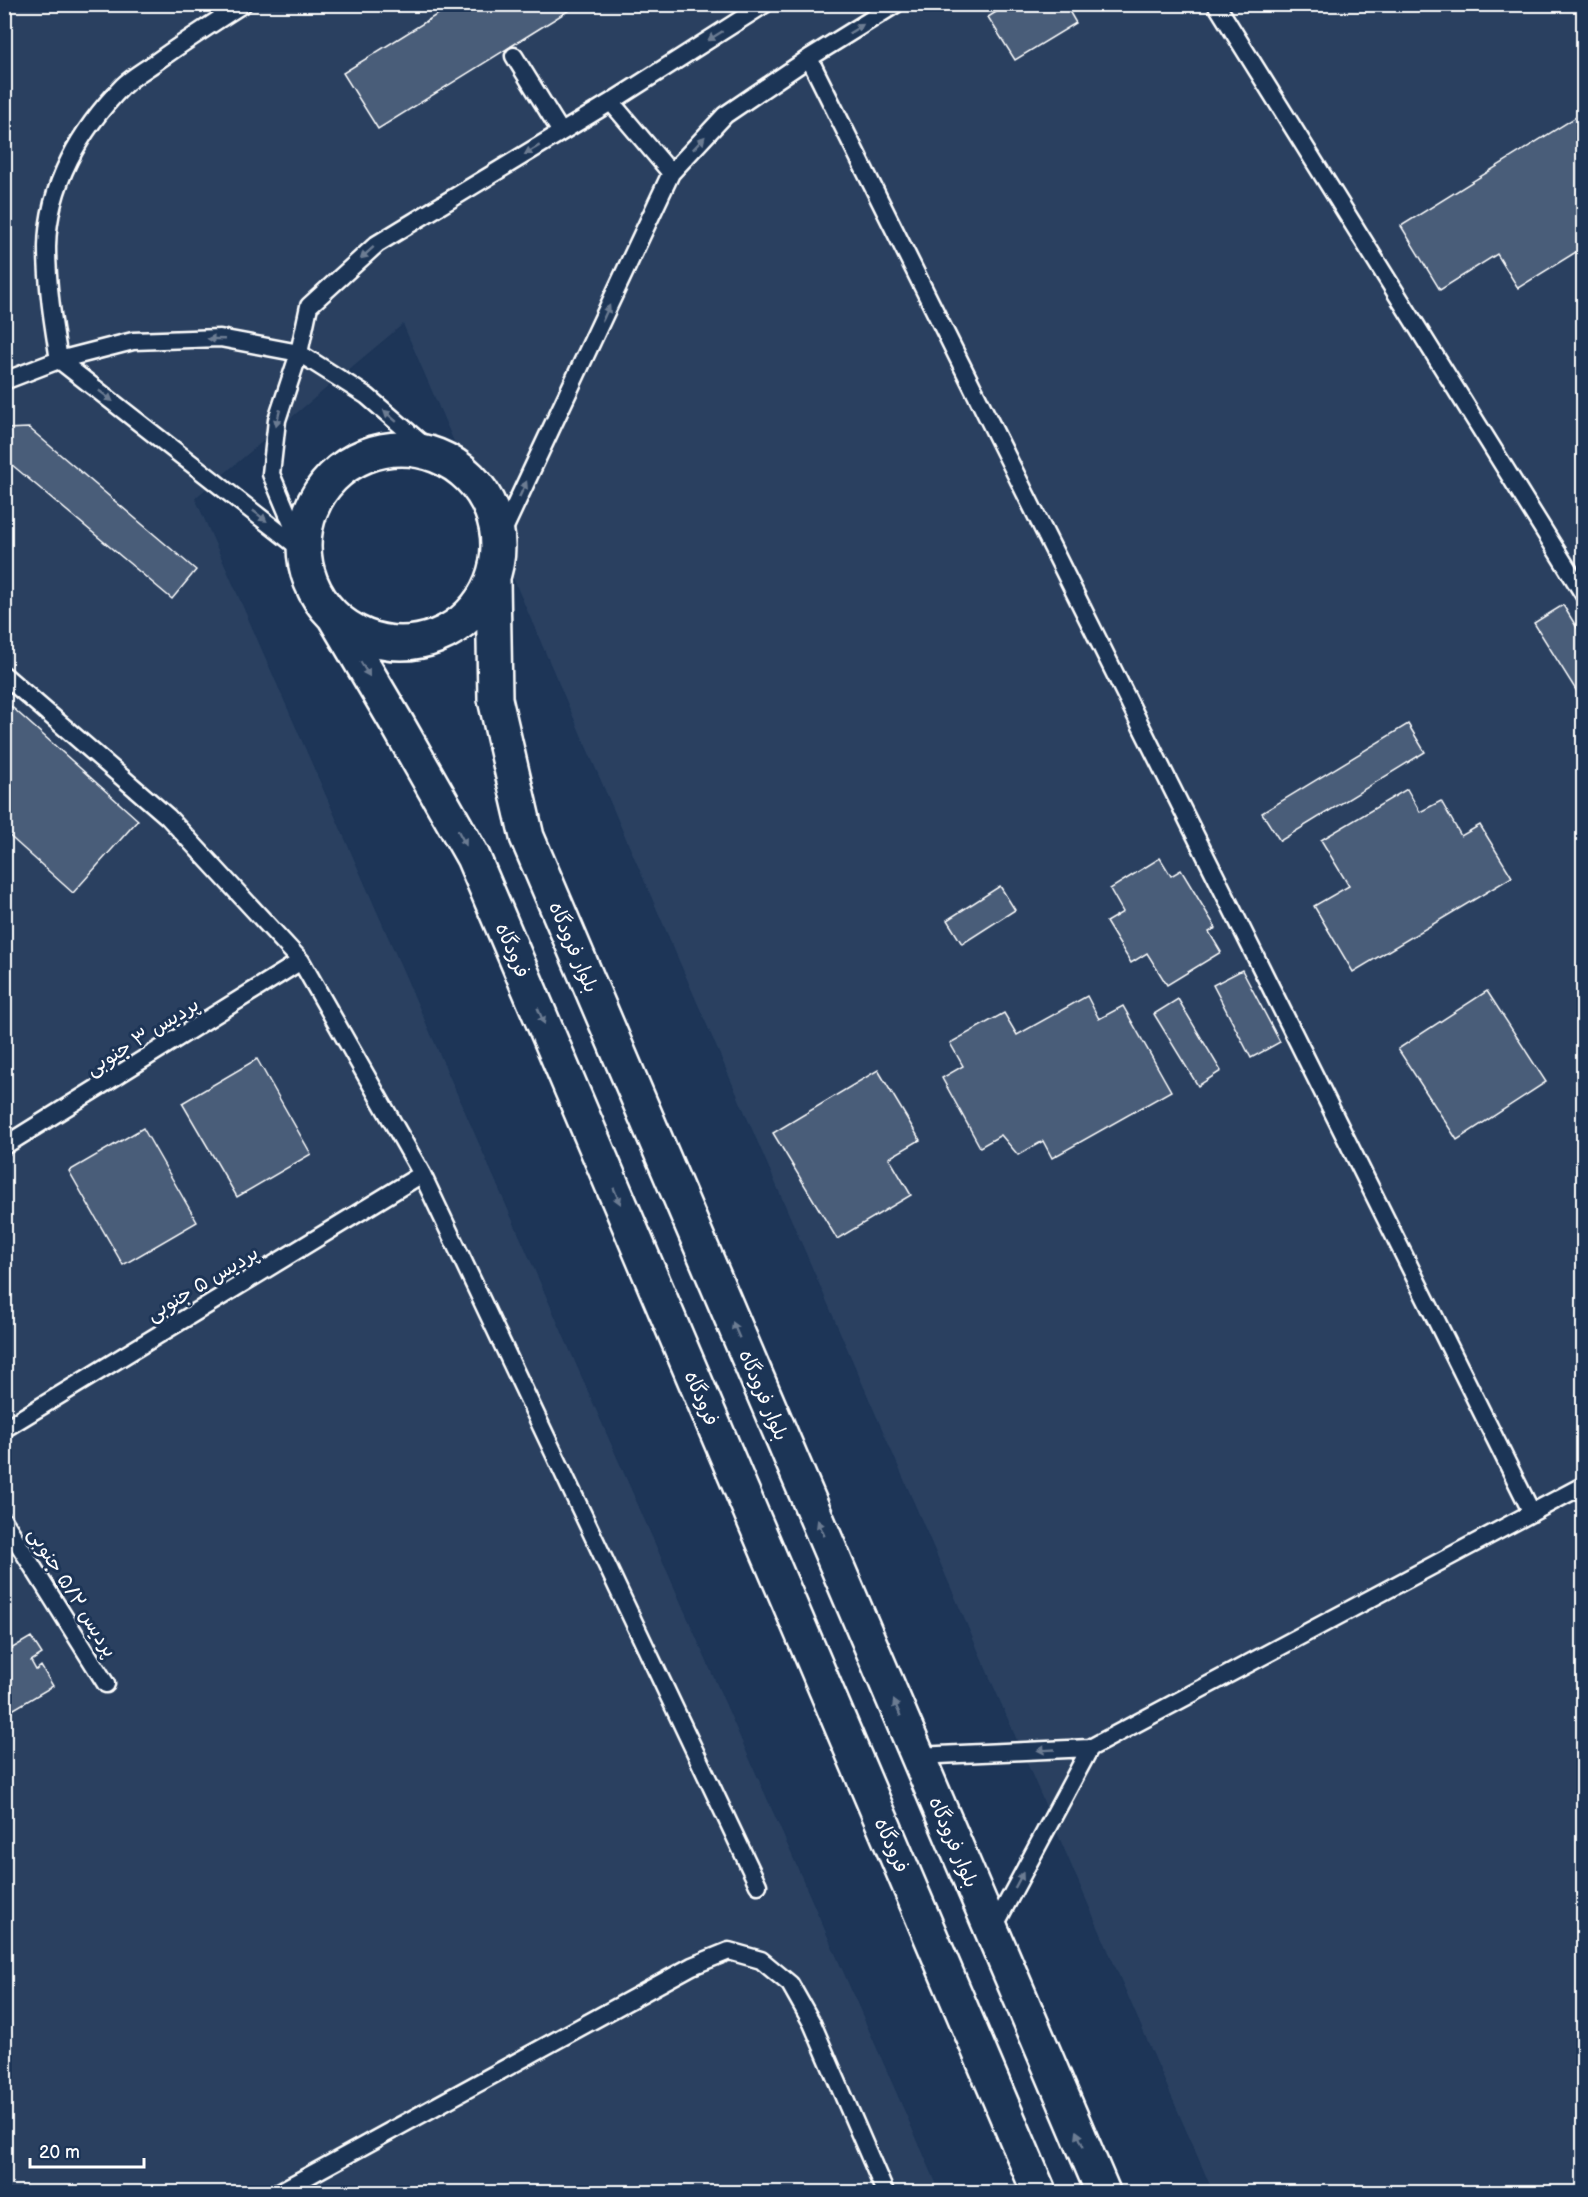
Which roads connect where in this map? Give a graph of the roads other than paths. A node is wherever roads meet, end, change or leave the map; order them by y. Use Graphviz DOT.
graph roads {
  1 [pos="243,4"];
  2 [pos="765,4"];
  3 [pos="896,4"];
  4 [pos="1216,4"];
  5 [pos="514,56"];
  6 [pos="809,58"];
  7 [pos="611,102"];
  8 [pos="561,132"];
  9 [pos="671,173"];
  10 [pos="299,353"];
  11 [pos="59,360"];
  12 [pos="4,381"];
  13 [pos="434,454"];
  14 [pos="498,542"];
  15 [pos="303,550"];
  16 [pos="493,580"];
  17 [pos="1584,595"];
  18 [pos="335,618"];
  19 [pos="4,675"];
  20 [pos="301,961"];
  21 [pos="4,1146"];
  22 [pos="422,1174"];
  23 [pos="4,1429"];
  24 [pos="1584,1485"];
  25 [pos="1532,1513"];
  26 [pos="4,1521"];
  27 [pos="106,1684"];
  28 [pos="1090,1748"];
  29 [pos="917,1756"];
  30 [pos="758,1885"];
  31 [pos="992,1932"];
  32 [pos="279,2193"];
  33 [pos="885,2193"];
  34 [pos="1039,2193"];
  35 [pos="1103,2193"];
  1 -- 11 [label="lane"];
  2 -- 7 [label="lane, one-way"];
  6 -- 3 [label="lane, one-way"];
  4 -- 17 [label="lane"];
  5 -- 8 [label="lane"];
  9 -- 6 [label="lane, one-way"];
  6 -- 25 [label="lane"];
  7 -- 8 [label="lane"];
  7 -- 9 [label="lane"];
  8 -- 10 [label="lane, one-way"];
  14 -- 9 [label="lane, one-way"];
  10 -- 11 [label="lane, one-way"];
  13 -- 10 [label="lane, one-way"];
  10 -- 15 [label="lane, one-way"];
  11 -- 12 [label="lane"];
  11 -- 15 [label="lane, one-way"];
  13 -- 14 [label="main road"];
  13 -- 15 [label="main road"];
  14 -- 16 [label="main road"];
  15 -- 18 [label="main road"];
  16 -- 18 [label="main road"];
  29 -- 16 [label="main road, بلوار فرودگاه, one-way"];
  18 -- 34 [label="main road, فرودگاه, one-way"];
  19 -- 20 [label="lane"];
  20 -- 21 [label="lane, پردیس ۳ جنوبی"];
  20 -- 22 [label="lane"];
  22 -- 23 [label="lane, پردیس ۵ جنوبی"];
  22 -- 30 [label="lane"];
  24 -- 25 [label="lane"];
  25 -- 28 [label="lane"];
  26 -- 27 [label="lane, پردیس ۵/۲ جنوبی"];
  28 -- 29 [label="lane, one-way"];
  31 -- 28 [label="lane, one-way"];
  29 -- 31 [label="main road, بلوار فرودگاه"];
  35 -- 31 [label="main road, بلوار فرودگاه, one-way"];
  32 -- 33 [label="lane"];
}
